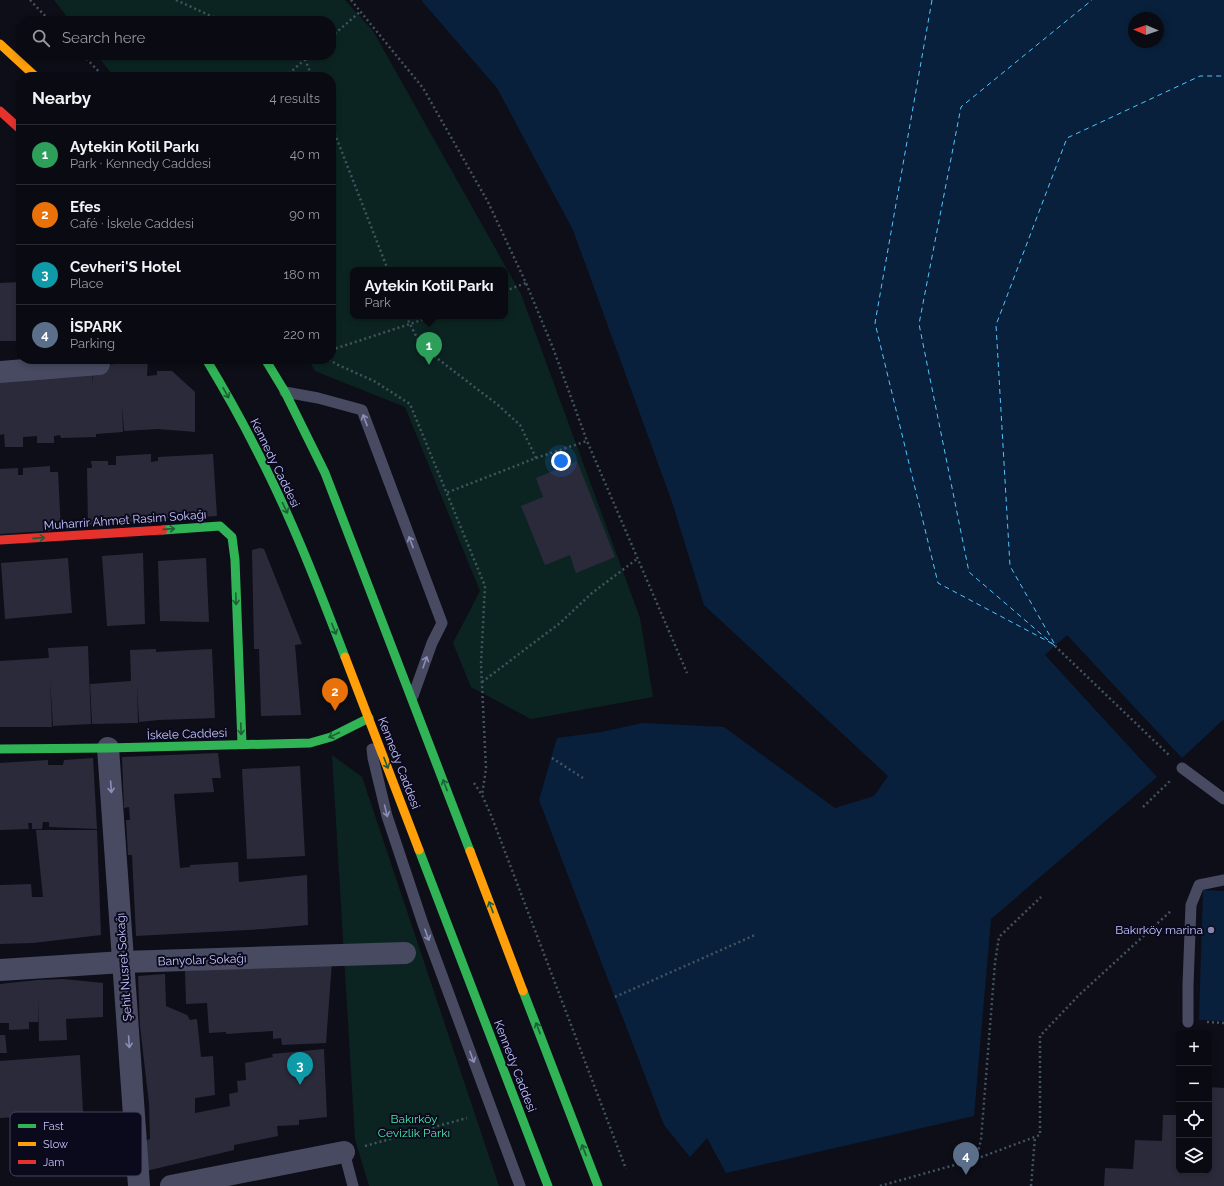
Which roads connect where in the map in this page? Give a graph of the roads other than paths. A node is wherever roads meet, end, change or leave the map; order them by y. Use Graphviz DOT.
graph roads {
  1 [pos="0,44"];
  2 [pos="16,59"];
  3 [pos="17,60"];
  4 [pos="31,72"];
  5 [pos="0,111"];
  6 [pos="16,125"];
  7 [pos="99,364"];
  8 [pos="209,364"];
  9 [pos="269,364"];
  10 [pos="0,372"];
  11 [pos="285,392"];
  12 [pos="0,540"];
  13 [pos="412,699"];
  14 [pos="369,718"];
  15 [pos="242,744"];
  16 [pos="108,748"];
  17 [pos="0,749"];
  18 [pos="1182,768"];
  19 [pos="1224,799"];
  20 [pos="1224,880"];
  21 [pos="405,953"];
  22 [pos="123,962"];
  23 [pos="0,970"];
  24 [pos="1188,1022"];
  25 [pos="134,1112"];
  26 [pos="344,1152"];
  27 [pos="138,1176"];
  28 [pos="139,1186"];
  29 [pos="171,1186"];
  30 [pos="353,1186"];
  31 [pos="520,1186"];
  32 [pos="548,1186"];
  33 [pos="598,1186"];
  1 -- 2 [label="main road"];
  3 -- 4 [label="main road"];
  5 -- 6 [label="main road"];
  7 -- 10 [label="street"];
  8 -- 14 [label="main road, Kennedy Caddesi, one-way"];
  9 -- 11 [label="main road"];
  11 -- 13 [label="main road"];
  13 -- 11 [label="lane, one-way"];
  12 -- 15 [label="main road, Muharrir Ahmet Rasim Sokağı, one-way"];
  33 -- 13 [label="main road, one-way"];
  14 -- 15 [label="main road, İskele Caddesi, one-way"];
  14 -- 31 [label="lane, one-way"];
  14 -- 32 [label="main road, Kennedy Caddesi, one-way"];
  15 -- 16 [label="main road, İskele Caddesi"];
  16 -- 17 [label="main road, İskele Caddesi"];
  16 -- 22 [label="street, Şehit Nusret Sokağı, one-way"];
  18 -- 19 [label="lane"];
  20 -- 24 [label="lane"];
  21 -- 22 [label="street, Banyolar Sokağı"];
  22 -- 23 [label="street, Banyolar Sokağı"];
  22 -- 25 [label="street, Şehit Nusret Sokağı, one-way"];
  26 -- 29 [label="street"];
  26 -- 30 [label="lane"];
  27 -- 28 [label="street, Şehit Nusret Sokağı, one-way"];
}
